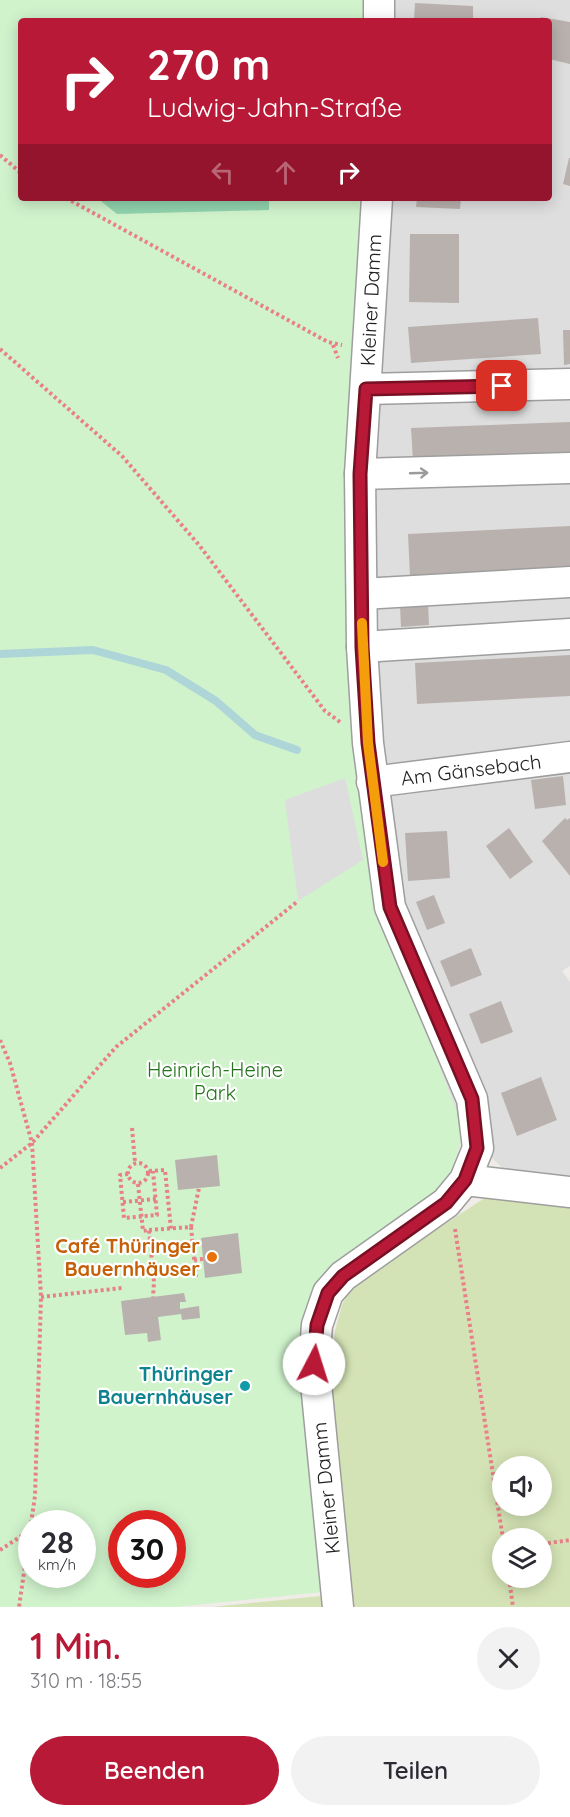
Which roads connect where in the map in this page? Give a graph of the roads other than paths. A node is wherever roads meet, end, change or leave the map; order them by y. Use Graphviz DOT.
graph roads {
  1 [pos="379,0"];
  2 [pos="379,18"];
  3 [pos="377,201"];
  4 [pos="570,384"];
  5 [pos="366,389"];
  6 [pos="570,468"];
  7 [pos="360,474"];
  8 [pos="570,582"];
  9 [pos="362,594"];
  10 [pos="570,634"];
  11 [pos="362,647"];
  12 [pos="570,757"];
  13 [pos="372,782"];
  14 [pos="465,1180"];
  15 [pos="570,1192"];
  16 [pos="339,1607"];
  1 -- 2 [label="street"];
  3 -- 5 [label="street, Kleiner Damm"];
  4 -- 5 [label="street"];
  5 -- 7 [label="street, Kleiner Damm"];
  7 -- 6 [label="street, one-way"];
  7 -- 9 [label="street, Kleiner Damm"];
  8 -- 9 [label="street"];
  9 -- 11 [label="street, Kleiner Damm"];
  10 -- 11 [label="street"];
  11 -- 13 [label="street, Kleiner Damm"];
  12 -- 13 [label="street, Am Gänsebach"];
  13 -- 14 [label="street, Kleiner Damm"];
  14 -- 15 [label="street"];
  14 -- 16 [label="street, Kleiner Damm"];
}
